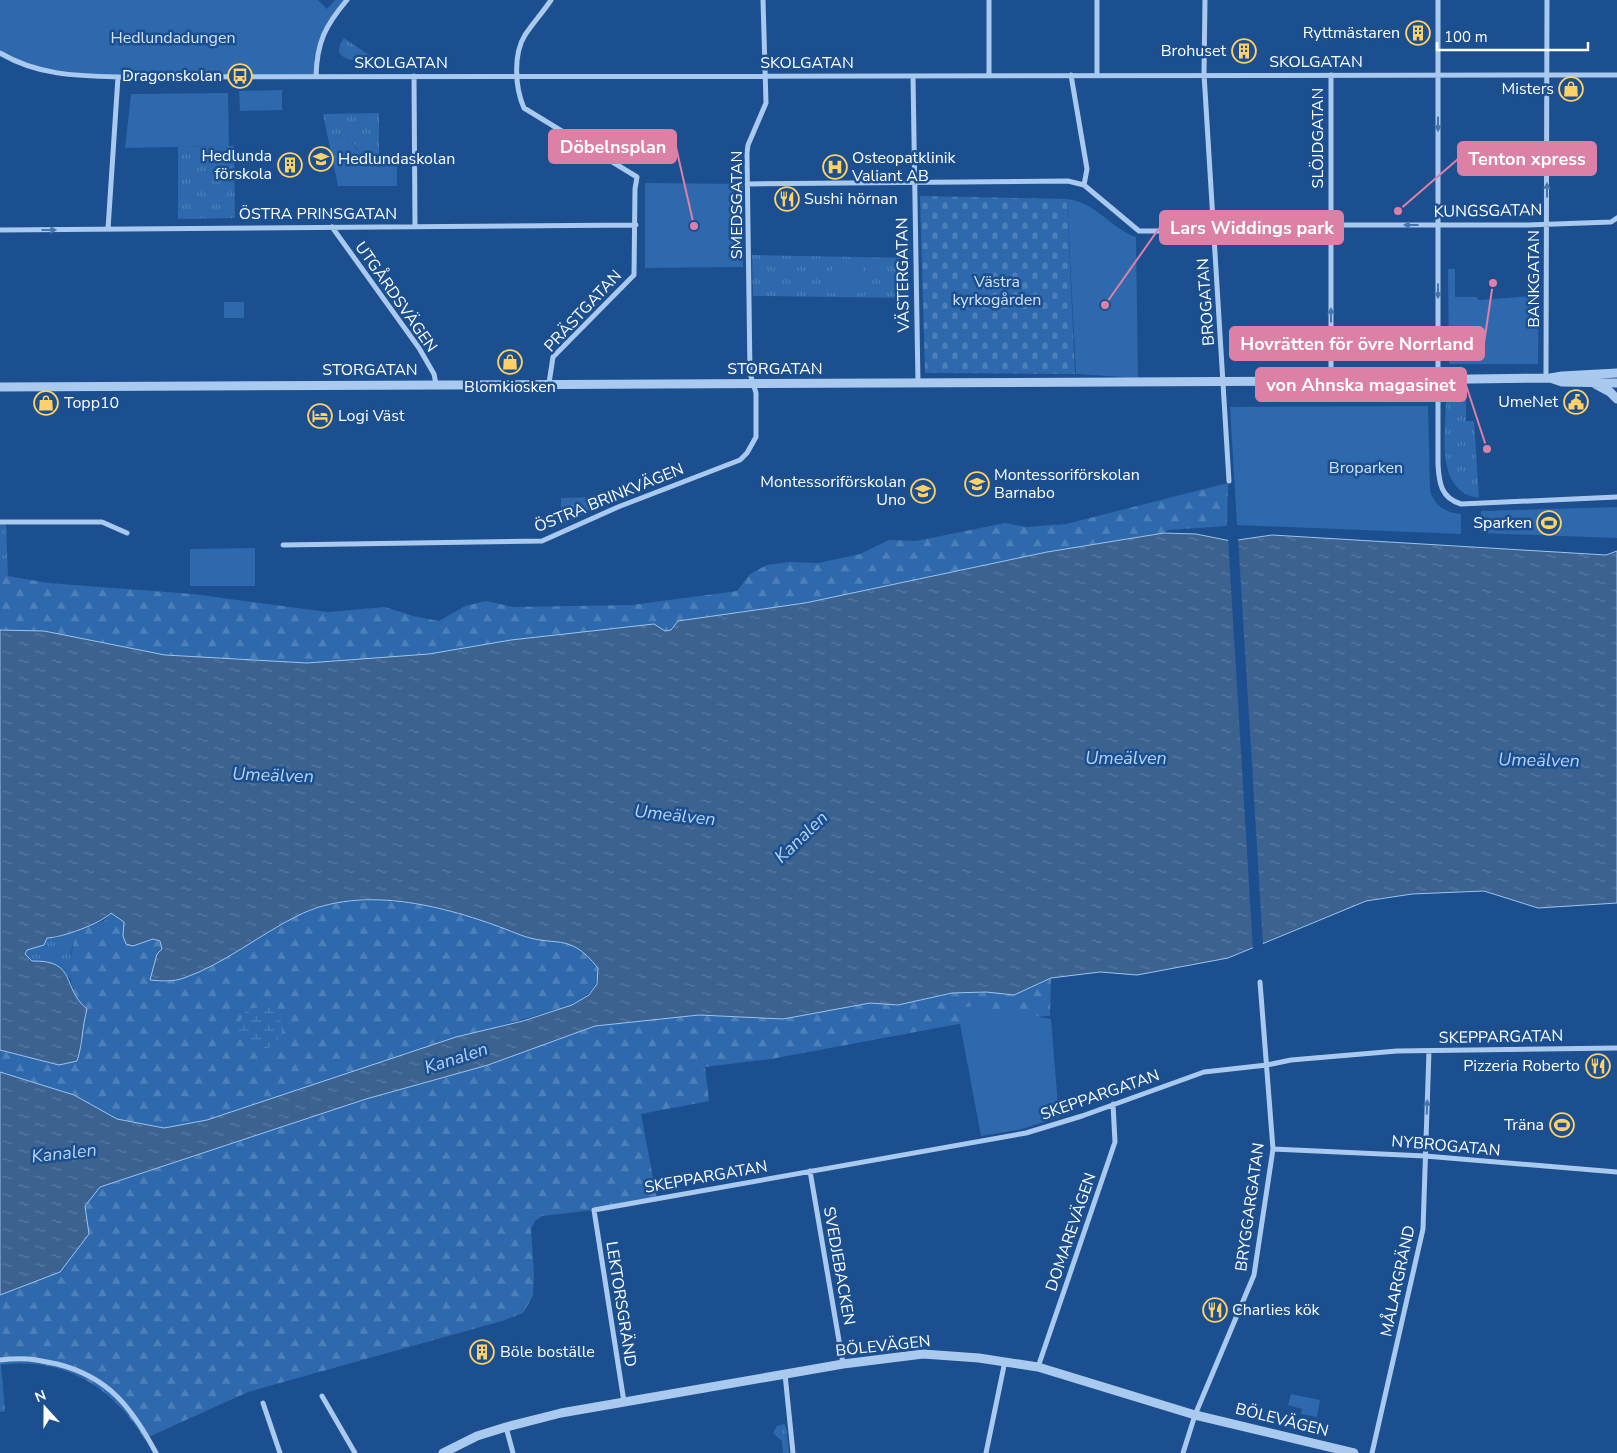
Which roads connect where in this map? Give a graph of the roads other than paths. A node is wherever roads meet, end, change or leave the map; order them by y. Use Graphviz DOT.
graph roads {
  1 [pos="347,0"];
  2 [pos="551,0"];
  3 [pos="763,0"];
  4 [pos="989,0"];
  5 [pos="1097,0"];
  6 [pos="1205,0"];
  7 [pos="1438,0"];
  8 [pos="1547,0"];
  9 [pos="0,53"];
  10 [pos="990,74"];
  11 [pos="1204,74"];
  12 [pos="517,75"];
  13 [pos="764,75"];
  14 [pos="1071,75"];
  15 [pos="1097,75"];
  16 [pos="1331,75"];
  17 [pos="1438,75"];
  18 [pos="1547,75"];
  19 [pos="1617,75"];
  20 [pos="316,76"];
  21 [pos="414,76"];
  22 [pos="913,76"];
  23 [pos="118,77"];
  24 [pos="914,183"];
  25 [pos="747,184"];
  26 [pos="1084,185"];
  27 [pos="1617,218"];
  28 [pos="1547,223"];
  29 [pos="636,225"];
  30 [pos="1331,225"];
  31 [pos="1438,225"];
  32 [pos="415,226"];
  33 [pos="332,227"];
  34 [pos="0,230"];
  35 [pos="108,230"];
  36 [pos="1213,231"];
  37 [pos="1617,373"];
  38 [pos="1548,378"];
  39 [pos="1224,380"];
  40 [pos="1438,380"];
  41 [pos="1331,381"];
  42 [pos="1587,382"];
  43 [pos="1617,382"];
  44 [pos="550,383"];
  45 [pos="436,384"];
  46 [pos="752,384"];
  47 [pos="918,384"];
  48 [pos="0,387"];
  49 [pos="1617,399"];
  50 [pos="1230,481"];
  51 [pos="1617,497"];
  52 [pos="0,522"];
  53 [pos="127,533"];
  54 [pos="283,545"];
  55 [pos="1260,982"];
  56 [pos="1617,1048"];
  57 [pos="1429,1051"];
  58 [pos="1267,1065"];
  59 [pos="1113,1104"];
  60 [pos="1274,1149"];
  61 [pos="1426,1156"];
  62 [pos="810,1171"];
  63 [pos="1617,1172"];
  64 [pos="594,1210"];
  65 [pos="0,1360"];
  66 [pos="1005,1361"];
  67 [pos="843,1364"];
  68 [pos="1038,1367"];
  69 [pos="786,1374"];
  70 [pos="322,1396"];
  71 [pos="263,1402"];
  72 [pos="624,1402"];
  73 [pos="1195,1415"];
  74 [pos="506,1427"];
  75 [pos="156,1453"];
  76 [pos="280,1453"];
  77 [pos="354,1453"];
  78 [pos="443,1453"];
  79 [pos="513,1453"];
  80 [pos="793,1453"];
  81 [pos="986,1453"];
  82 [pos="1183,1453"];
  83 [pos="1354,1453"];
  84 [pos="1372,1453"];
  1 -- 20 [label="street"];
  2 -- 12 [label="street"];
  3 -- 13 [label="street, SMEDSGATAN"];
  4 -- 10 [label="street"];
  5 -- 15 [label="street"];
  6 -- 11 [label="street, BROGATAN"];
  7 -- 17 [label="street"];
  8 -- 18 [label="street, BANKGATAN"];
  9 -- 23 [label="street, SKOLGATAN"];
  10 -- 14 [label="street, SKOLGATAN"];
  10 -- 22 [label="street, SKOLGATAN"];
  11 -- 15 [label="street, SKOLGATAN"];
  11 -- 16 [label="street, SKOLGATAN"];
  11 -- 36 [label="street, BROGATAN"];
  12 -- 13 [label="street, SKOLGATAN"];
  12 -- 21 [label="street, SKOLGATAN"];
  12 -- 29 [label="street, PRÄSTGATAN"];
  13 -- 22 [label="street, SKOLGATAN"];
  13 -- 25 [label="street, SMEDSGATAN"];
  14 -- 15 [label="street, SKOLGATAN"];
  14 -- 26 [label="street"];
  16 -- 17 [label="street, SKOLGATAN"];
  16 -- 30 [label="street, SLÖJDGATAN"];
  17 -- 18 [label="street, SKOLGATAN"];
  17 -- 31 [label="street, one-way"];
  18 -- 19 [label="street, SKOLGATAN"];
  28 -- 18 [label="street, BANKGATAN, one-way"];
  20 -- 21 [label="street, SKOLGATAN"];
  20 -- 23 [label="street, SKOLGATAN"];
  21 -- 32 [label="street"];
  22 -- 24 [label="street, VÄSTERGATAN"];
  23 -- 35 [label="street"];
  24 -- 25 [label="street"];
  24 -- 26 [label="street"];
  24 -- 47 [label="street, VÄSTERGATAN"];
  25 -- 46 [label="street, SMEDSGATAN"];
  26 -- 36 [label="street, KUNGSGATAN"];
  27 -- 28 [label="street, KUNGSGATAN"];
  28 -- 31 [label="street, KUNGSGATAN"];
  28 -- 38 [label="street, BANKGATAN"];
  29 -- 32 [label="street, ÖSTRA PRINSGATAN"];
  29 -- 44 [label="street, PRÄSTGATAN"];
  31 -- 30 [label="street, KUNGSGATAN, one-way"];
  30 -- 36 [label="street, KUNGSGATAN"];
  41 -- 30 [label="street, SLÖJDGATAN, one-way"];
  31 -- 40 [label="street, one-way"];
  32 -- 33 [label="street, ÖSTRA PRINSGATAN"];
  33 -- 35 [label="street, ÖSTRA PRINSGATAN"];
  33 -- 45 [label="street, UTGÅRDSVÄGEN"];
  34 -- 35 [label="street, ÖSTRA PRINSGATAN, one-way"];
  36 -- 39 [label="street, BROGATAN"];
  37 -- 38 [label="street, STORGATAN"];
  38 -- 40 [label="street, STORGATAN"];
  38 -- 42 [label="street, STORGATAN"];
  39 -- 41 [label="street, STORGATAN"];
  39 -- 47 [label="street, STORGATAN"];
  39 -- 50 [label="street, BROGATAN"];
  40 -- 41 [label="street, STORGATAN"];
  40 -- 51 [label="street"];
  42 -- 43 [label="street, STORGATAN"];
  42 -- 49 [label="street, STORGATAN"];
  44 -- 45 [label="street, STORGATAN"];
  44 -- 46 [label="street, STORGATAN"];
  45 -- 48 [label="street, STORGATAN"];
  46 -- 47 [label="street, STORGATAN"];
  46 -- 54 [label="street, ÖSTRA BRINKVÄGEN"];
  52 -- 53 [label="street"];
  55 -- 58 [label="street, BRYGGARGATAN"];
  56 -- 57 [label="street, SKEPPARGATAN"];
  57 -- 58 [label="street, SKEPPARGATAN"];
  61 -- 57 [label="street, MÅLARGRÄND, one-way"];
  58 -- 59 [label="street, SKEPPARGATAN"];
  58 -- 60 [label="street, BRYGGARGATAN"];
  59 -- 62 [label="street, SKEPPARGATAN"];
  59 -- 68 [label="street, DOMAREVÄGEN"];
  60 -- 61 [label="street, NYBROGATAN"];
  60 -- 73 [label="street, BRYGGARGATAN"];
  61 -- 63 [label="street, NYBROGATAN"];
  61 -- 84 [label="street, MÅLARGRÄND"];
  62 -- 64 [label="street, SKEPPARGATAN"];
  62 -- 67 [label="street, SVEDJEBACKEN"];
  64 -- 72 [label="street, LEKTORSGRÄND"];
  65 -- 75 [label="street"];
  66 -- 67 [label="street, BÖLEVÄGEN"];
  66 -- 68 [label="street, BÖLEVÄGEN"];
  66 -- 81 [label="street"];
  67 -- 69 [label="street, BÖLEVÄGEN"];
  68 -- 73 [label="street, BÖLEVÄGEN"];
  69 -- 72 [label="street, BÖLEVÄGEN"];
  69 -- 80 [label="street"];
  70 -- 77 [label="street"];
  71 -- 76 [label="street"];
  72 -- 74 [label="street, BÖLEVÄGEN"];
  73 -- 82 [label="street, BRYGGARGATAN"];
  73 -- 83 [label="street, BÖLEVÄGEN"];
  74 -- 78 [label="street, BÖLEVÄGEN"];
  74 -- 79 [label="street"];
}
